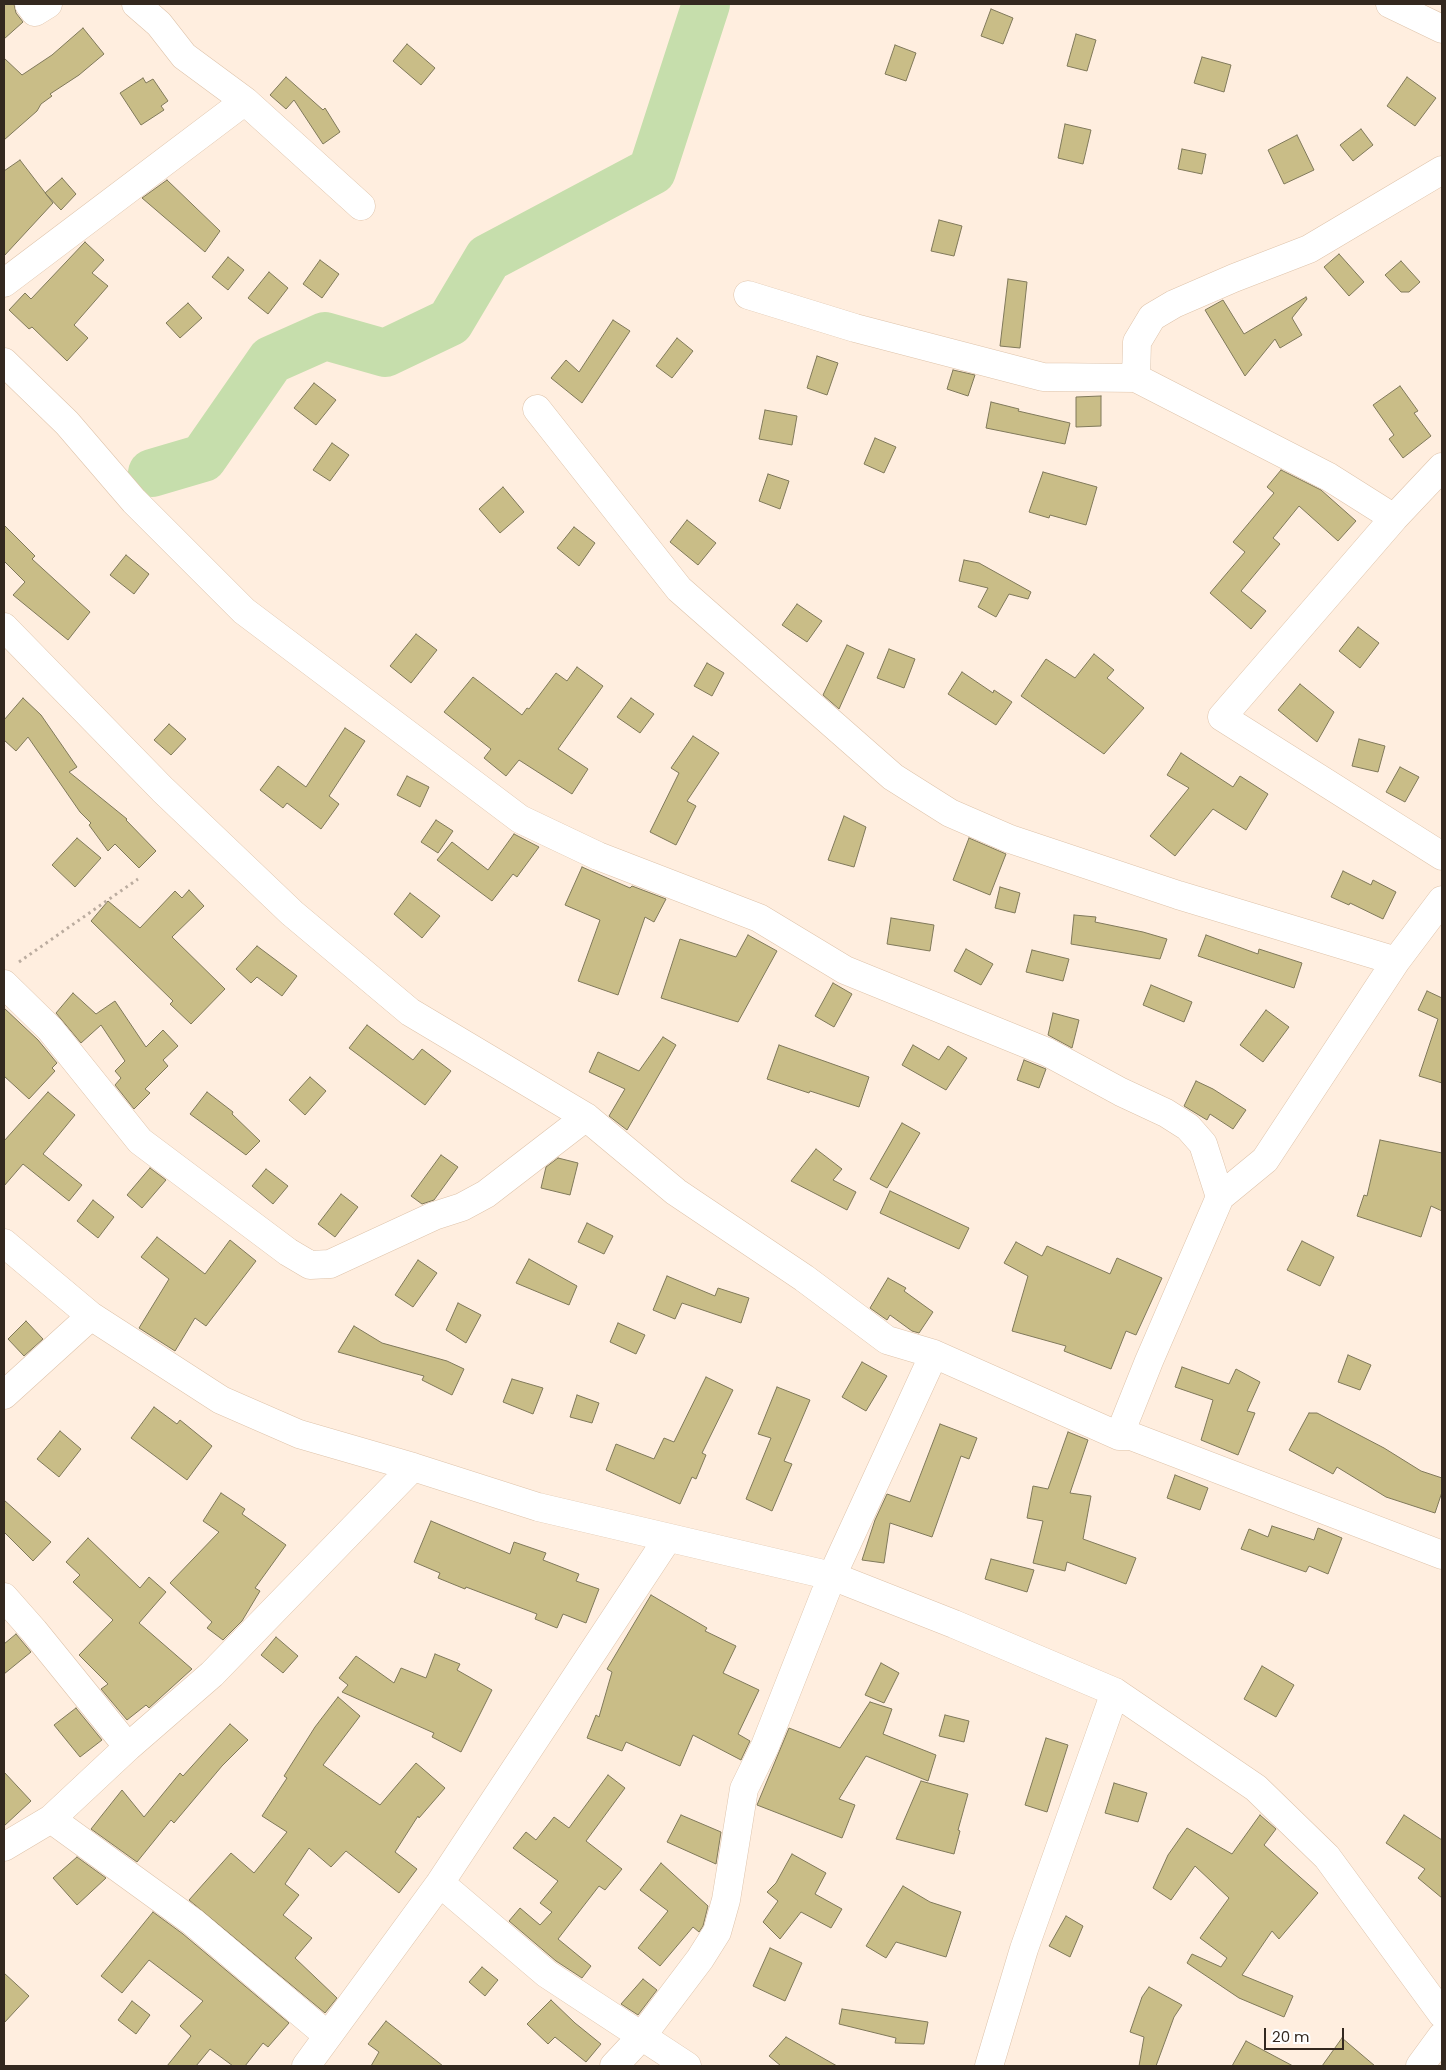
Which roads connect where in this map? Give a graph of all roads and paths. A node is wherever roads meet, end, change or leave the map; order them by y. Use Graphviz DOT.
graph roads {
  1 [pos="29,4"];
  2 [pos="48,4"];
  3 [pos="136,4"];
  4 [pos="1390,4"];
  5 [pos="1442,29"];
  6 [pos="244,101"];
  7 [pos="1442,170"];
  8 [pos="361,206"];
  9 [pos="4,283"];
  10 [pos="748,295"];
  11 [pos="4,362"];
  12 [pos="1136,378"];
  13 [pos="537,410"];
  14 [pos="1442,467"];
  15 [pos="1394,518"];
  16 [pos="4,627"];
  17 [pos="1442,856"];
  18 [pos="138,879"];
  19 [pos="1442,900"];
  20 [pos="1396,961"];
  21 [pos="8,975"];
  22 [pos="586,1117"];
  23 [pos="1220,1197"];
  24 [pos="4,1243"];
  25 [pos="91,1316"];
  26 [pos="934,1354"];
  27 [pos="4,1395"];
  28 [pos="1119,1436"];
  29 [pos="413,1467"];
  30 [pos="668,1538"];
  31 [pos="1442,1555"];
  32 [pos="832,1576"];
  33 [pos="4,1596"];
  34 [pos="1115,1692"];
  35 [pos="128,1747"];
  36 [pos="51,1819"];
  37 [pos="4,1847"];
  38 [pos="440,1883"];
  39 [pos="1442,2014"];
  40 [pos="327,2035"];
  41 [pos="1442,2036"];
  42 [pos="641,2037"];
  43 [pos="306,2066"];
  44 [pos="614,2066"];
  45 [pos="687,2066"];
  46 [pos="989,2066"];
  47 [pos="1420,2066"];
  1 -- 2 [label="street"];
  3 -- 6 [label="street"];
  4 -- 5 [label="street"];
  6 -- 8 [label="street"];
  6 -- 9 [label="street"];
  7 -- 12 [label="street"];
  10 -- 12 [label="street"];
  11 -- 23 [label="street"];
  12 -- 15 [label="street"];
  13 -- 20 [label="street"];
  14 -- 15 [label="street"];
  15 -- 17 [label="street"];
  16 -- 22 [label="street"];
  18 -- 21 [label="path"];
  19 -- 20 [label="street"];
  20 -- 23 [label="street"];
  21 -- 22 [label="street"];
  22 -- 26 [label="street"];
  23 -- 28 [label="street"];
  24 -- 25 [label="street"];
  25 -- 27 [label="street"];
  25 -- 29 [label="street"];
  26 -- 28 [label="street"];
  26 -- 32 [label="street"];
  28 -- 31 [label="street"];
  29 -- 30 [label="street"];
  29 -- 35 [label="street"];
  30 -- 32 [label="street"];
  30 -- 38 [label="street"];
  32 -- 34 [label="street"];
  32 -- 42 [label="street"];
  33 -- 35 [label="street"];
  34 -- 39 [label="street"];
  34 -- 46 [label="street"];
  35 -- 36 [label="street"];
  36 -- 37 [label="street"];
  36 -- 40 [label="street"];
  38 -- 40 [label="street"];
  38 -- 42 [label="street"];
  40 -- 43 [label="street"];
  41 -- 47 [label="street"];
  42 -- 44 [label="street"];
  42 -- 45 [label="street"];
}
